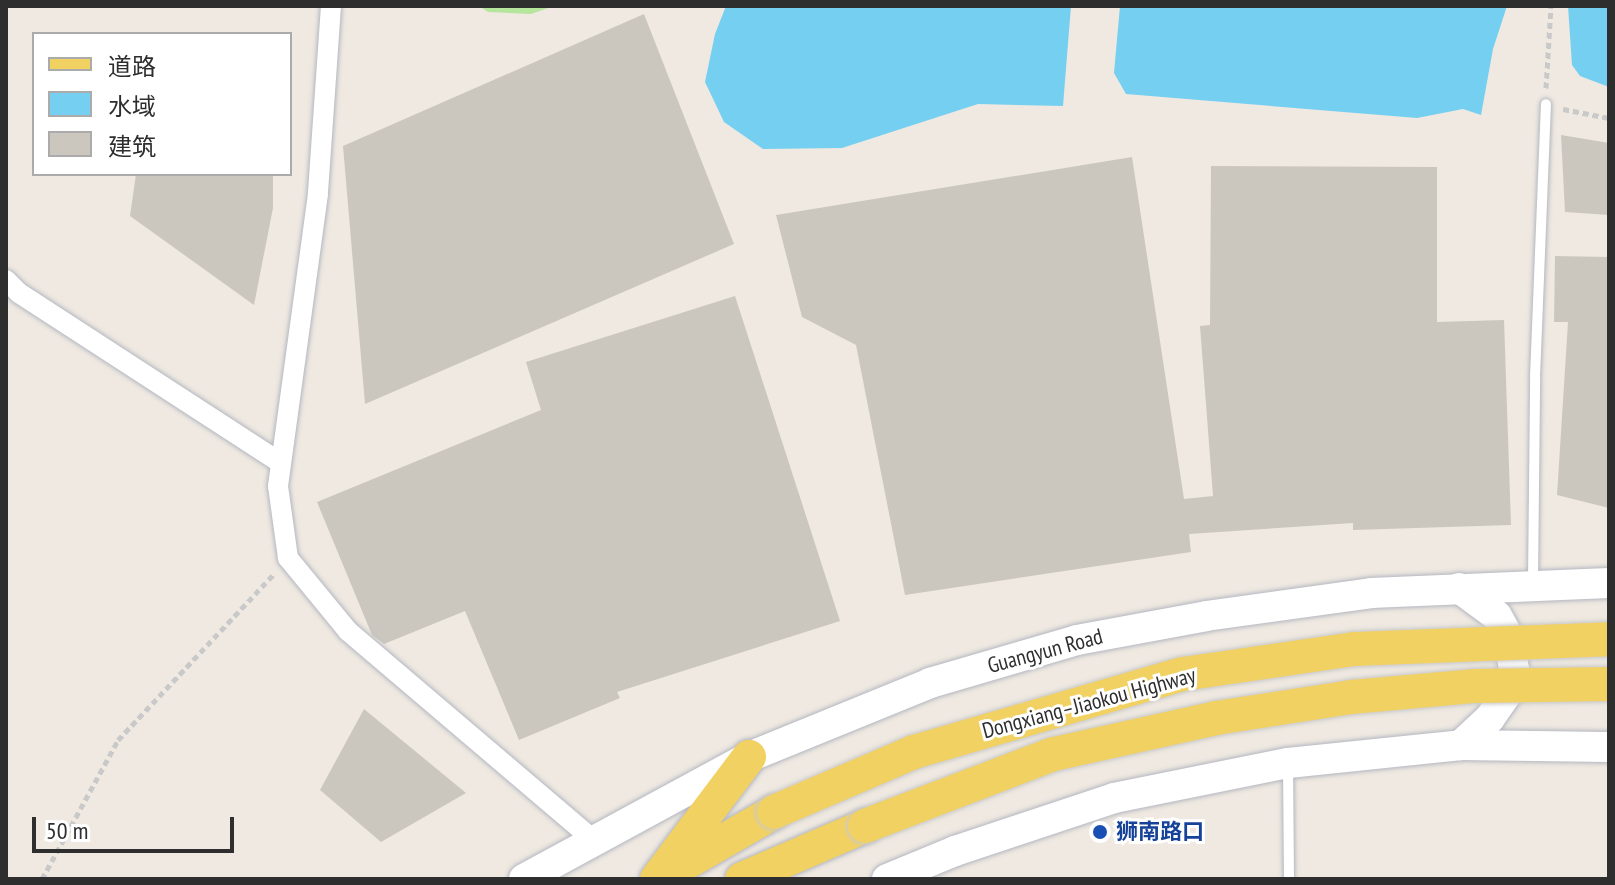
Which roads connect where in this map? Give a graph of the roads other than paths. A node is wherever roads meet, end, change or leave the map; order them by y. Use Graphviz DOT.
graph roads {
  1 [pos="331,6"];
  2 [pos="1546,104"];
  3 [pos="6,280"];
  4 [pos="281,463"];
  5 [pos="1609,583"];
  6 [pos="1533,584"];
  7 [pos="1459,588"];
  8 [pos="1609,639"];
  9 [pos="1609,684"];
  10 [pos="1461,745"];
  11 [pos="1609,747"];
  12 [pos="749,757"];
  13 [pos="1288,763"];
  14 [pos="594,840"];
  15 [pos="924,871"];
  16 [pos="524,879"];
  17 [pos="657,879"];
  18 [pos="742,879"];
  19 [pos="887,879"];
  20 [pos="1289,879"];
  1 -- 4 [label="street"];
  2 -- 6 [label="lane"];
  3 -- 4 [label="street"];
  4 -- 14 [label="street"];
  5 -- 6 [label="main road, Guangyun Road"];
  6 -- 7 [label="main road, Guangyun Road"];
  7 -- 10 [label="main road"];
  7 -- 12 [label="main road, Guangyun Road"];
  8 -- 17 [label="main road, Dongxiang–Jiaokou Highway, bridge"];
  9 -- 18 [label="main road, bridge"];
  10 -- 11 [label="main road"];
  10 -- 13 [label="main road"];
  12 -- 14 [label="main road, Guangyun Road"];
  12 -- 17 [label="main road"];
  13 -- 15 [label="main road"];
  13 -- 20 [label="lane"];
  14 -- 16 [label="main road, Guangyun Road"];
  15 -- 19 [label="main road"];
}
